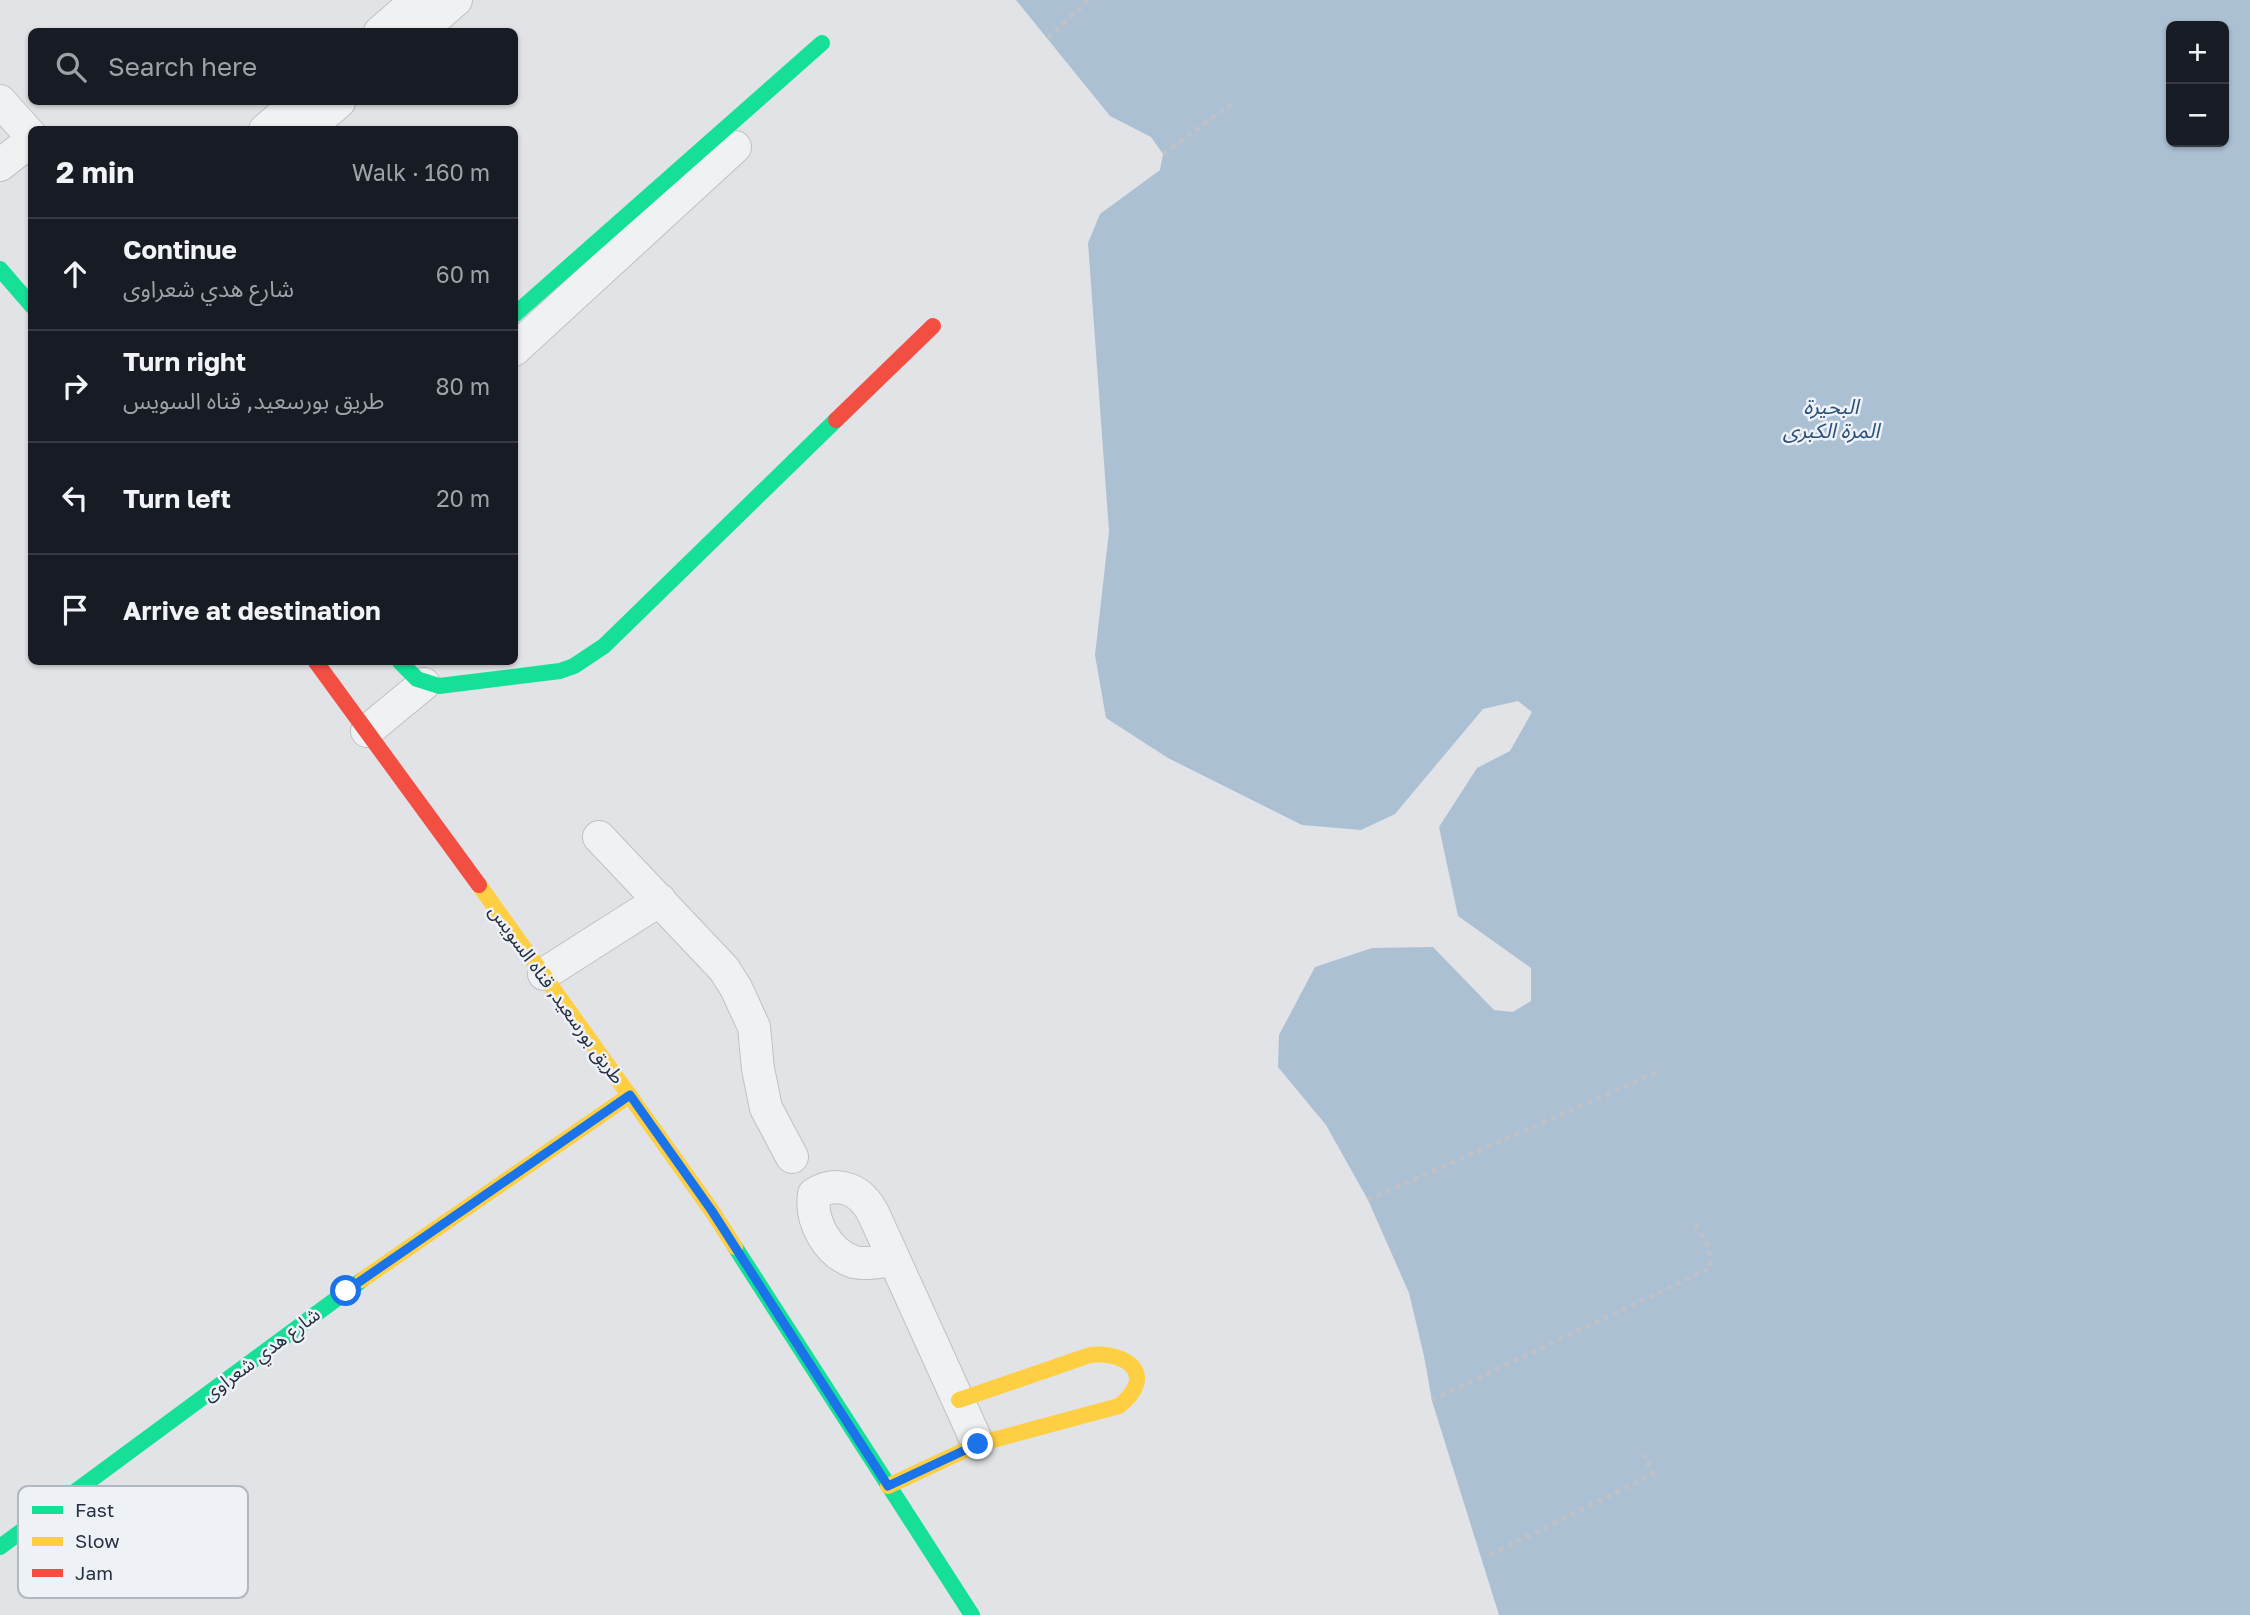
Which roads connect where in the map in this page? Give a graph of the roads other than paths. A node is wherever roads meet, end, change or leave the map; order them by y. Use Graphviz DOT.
graph roads {
  1 [pos="417,0"];
  2 [pos="456,0"];
  3 [pos="385,28"];
  4 [pos="424,28"];
  5 [pos="822,43"];
  6 [pos="0,101"];
  7 [pos="294,105"];
  8 [pos="335,105"];
  9 [pos="270,126"];
  10 [pos="311,126"];
  11 [pos="28,133"];
  12 [pos="28,141"];
  13 [pos="735,147"];
  14 [pos="0,165"];
  15 [pos="0,269"];
  16 [pos="28,301"];
  17 [pos="518,311"];
  18 [pos="933,326"];
  19 [pos="518,347"];
  20 [pos="318,665"];
  21 [pos="402,665"];
  22 [pos="424,684"];
  23 [pos="367,731"];
  24 [pos="599,837"];
  25 [pos="660,901"];
  26 [pos="544,974"];
  27 [pos="630,1095"];
  28 [pos="792,1157"];
  29 [pos="894,1259"];
  30 [pos="958,1401"];
  31 [pos="978,1444"];
  32 [pos="82,1486"];
  33 [pos="888,1486"];
  34 [pos="18,1534"];
  35 [pos="0,1547"];
  36 [pos="972,1615"];
  1 -- 3 [label="street"];
  2 -- 4 [label="street"];
  5 -- 17 [label="street"];
  6 -- 11 [label="street"];
  7 -- 9 [label="street"];
  8 -- 10 [label="street"];
  12 -- 14 [label="street"];
  13 -- 19 [label="street"];
  15 -- 16 [label="street"];
  18 -- 22 [label="street"];
  20 -- 23 [label="street, طريق بورسعيد, قناه السويس"];
  21 -- 22 [label="street"];
  22 -- 23 [label="street"];
  23 -- 26 [label="street, طريق بورسعيد, قناه السويس"];
  24 -- 25 [label="street"];
  25 -- 26 [label="street"];
  25 -- 28 [label="street"];
  26 -- 27 [label="street, طريق بورسعيد, قناه السويس"];
  27 -- 32 [label="street, شارع هدي شعراوى"];
  27 -- 33 [label="street, طريق بورسعيد, قناه السويس"];
  29 -- 30 [label="street"];
  30 -- 31 [label="street"];
  30 -- 31 [label="street"];
  31 -- 33 [label="street"];
  33 -- 36 [label="street, طريق بورسعيد, قناه السويس"];
  34 -- 35 [label="street, شارع هدي شعراوى"];
}
